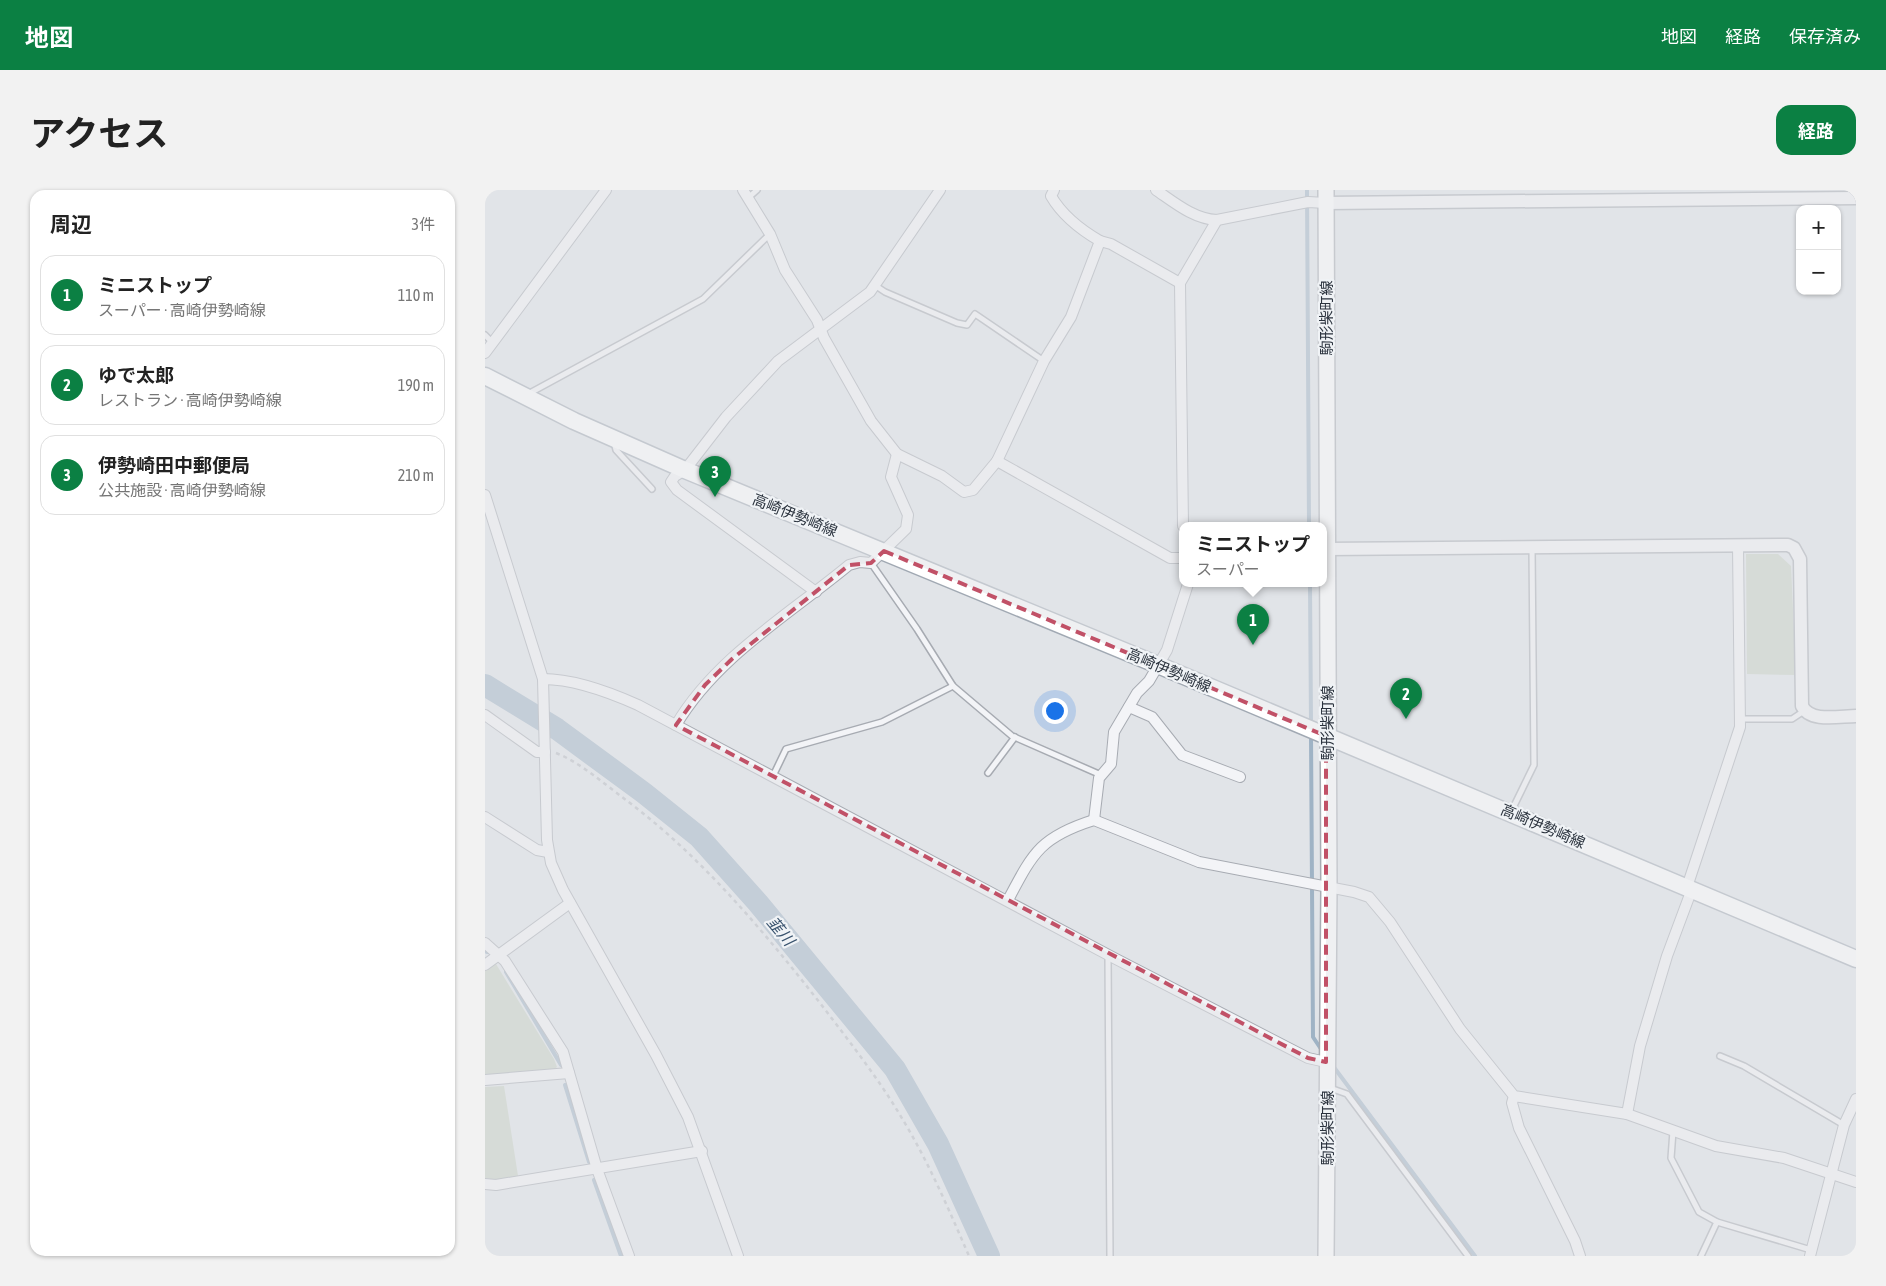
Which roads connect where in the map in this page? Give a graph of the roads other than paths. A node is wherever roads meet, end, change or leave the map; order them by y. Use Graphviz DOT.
graph roads {
  1 [pos="606,190"];
  2 [pos="757,190"];
  3 [pos="940,190"];
  4 [pos="1054,190"];
  5 [pos="1156,190"];
  6 [pos="745,194"];
  7 [pos="1326,197"];
  8 [pos="1856,198"];
  9 [pos="1217,220"];
  10 [pos="770,234"];
  11 [pos="1101,241"];
  12 [pos="1180,283"];
  13 [pos="876,286"];
  14 [pos="821,327"];
  15 [pos="489,338"];
  16 [pos="485,353"];
  17 [pos="1044,361"];
  18 [pos="485,376"];
  19 [pos="525,398"];
  20 [pos="614,439"];
  21 [pos="897,454"];
  22 [pos="997,461"];
  23 [pos="685,470"];
  24 [pos="652,489"];
  25 [pos="486,499"];
  26 [pos="1183,522"];
  27 [pos="1325,522"];
  28 [pos="1738,545"];
  29 [pos="1532,547"];
  30 [pos="1327,550"];
  31 [pos="884,551"];
  32 [pos="1179,558"];
  33 [pos="871,563"];
  34 [pos="1187,587"];
  35 [pos="1325,587"];
  36 [pos="816,592"];
  37 [pos="1158,665"];
  38 [pos="543,679"];
  39 [pos="953,686"];
  40 [pos="1129,707"];
  41 [pos="1804,711"];
  42 [pos="485,715"];
  43 [pos="1856,716"];
  44 [pos="1741,719"];
  45 [pos="676,725"];
  46 [pos="1326,736"];
  47 [pos="1015,737"];
  48 [pos="545,747"];
  49 [pos="988,773"];
  50 [pos="773,776"];
  51 [pos="1101,776"];
  52 [pos="1240,778"];
  53 [pos="1511,813"];
  54 [pos="485,817"];
  55 [pos="1094,820"];
  56 [pos="548,852"];
  57 [pos="1329,888"];
  58 [pos="1690,888"];
  59 [pos="1008,900"];
  60 [pos="570,903"];
  61 [pos="485,943"];
  62 [pos="499,954"];
  63 [pos="1108,955"];
  64 [pos="1856,959"];
  65 [pos="485,965"];
  66 [pos="1720,1056"];
  67 [pos="1326,1062"];
  68 [pos="569,1073"];
  69 [pos="485,1080"];
  70 [pos="1327,1087"];
  71 [pos="1514,1096"];
  72 [pos="1856,1099"];
  73 [pos="1627,1114"];
  74 [pos="1844,1125"];
  75 [pos="1673,1131"];
  76 [pos="701,1152"];
  77 [pos="597,1169"];
  78 [pos="1830,1174"];
  79 [pos="1856,1182"];
  80 [pos="485,1184"];
  81 [pos="1717,1222"];
  82 [pos="1810,1253"];
  83 [pos="629,1256"];
  84 [pos="738,1256"];
  85 [pos="1110,1256"];
  86 [pos="1327,1256"];
  87 [pos="1468,1256"];
  88 [pos="1580,1256"];
  89 [pos="1701,1256"];
  1 -- 15 [label="street"];
  2 -- 6 [label="lane"];
  3 -- 13 [label="street"];
  4 -- 11 [label="street"];
  5 -- 9 [label="street"];
  6 -- 10 [label="street"];
  7 -- 8 [label="street"];
  7 -- 9 [label="street"];
  7 -- 27 [label="main road, 駒形柴町線"];
  9 -- 12 [label="street"];
  10 -- 14 [label="street"];
  10 -- 19 [label="lane"];
  11 -- 12 [label="street"];
  11 -- 17 [label="street"];
  12 -- 26 [label="street"];
  13 -- 14 [label="street"];
  13 -- 17 [label="lane"];
  14 -- 21 [label="street"];
  14 -- 23 [label="street"];
  15 -- 16 [label="street"];
  17 -- 22 [label="street"];
  18 -- 19 [label="main road, 高崎伊勢崎線"];
  19 -- 20 [label="main road, 高崎伊勢崎線"];
  20 -- 23 [label="main road, 高崎伊勢崎線"];
  20 -- 24 [label="lane"];
  21 -- 22 [label="street"];
  21 -- 31 [label="street"];
  22 -- 32 [label="street"];
  23 -- 31 [label="main road, 高崎伊勢崎線"];
  23 -- 36 [label="street"];
  25 -- 38 [label="street"];
  28 -- 29 [label="street"];
  28 -- 41 [label="street"];
  28 -- 44 [label="street"];
  29 -- 30 [label="street"];
  29 -- 53 [label="lane"];
  31 -- 33 [label="street"];
  31 -- 37 [label="main road, 高崎伊勢崎線"];
  33 -- 36 [label="street"];
  33 -- 39 [label="lane"];
  34 -- 37 [label="street"];
  35 -- 46 [label="main road, 駒形柴町線"];
  36 -- 45 [label="street"];
  37 -- 40 [label="street"];
  37 -- 46 [label="main road, 高崎伊勢崎線"];
  38 -- 45 [label="street"];
  38 -- 48 [label="street"];
  39 -- 47 [label="lane"];
  39 -- 50 [label="lane"];
  40 -- 51 [label="street"];
  40 -- 52 [label="street"];
  41 -- 43 [label="street"];
  41 -- 44 [label="lane"];
  42 -- 48 [label="street"];
  44 -- 58 [label="street"];
  45 -- 50 [label="street"];
  46 -- 53 [label="main road, 高崎伊勢崎線"];
  46 -- 57 [label="main road, 駒形柴町線"];
  47 -- 49 [label="lane"];
  47 -- 51 [label="lane"];
  48 -- 56 [label="street"];
  50 -- 59 [label="street"];
  51 -- 55 [label="street"];
  53 -- 58 [label="main road, 高崎伊勢崎線"];
  54 -- 56 [label="street"];
  55 -- 57 [label="street"];
  55 -- 59 [label="street"];
  56 -- 60 [label="street"];
  57 -- 67 [label="main road, 駒形柴町線"];
  57 -- 71 [label="street"];
  58 -- 64 [label="main road, 高崎伊勢崎線"];
  58 -- 73 [label="street"];
  59 -- 63 [label="street"];
  60 -- 62 [label="street"];
  60 -- 76 [label="street"];
  61 -- 62 [label="street"];
  62 -- 65 [label="street"];
  62 -- 68 [label="street"];
  63 -- 67 [label="street"];
  63 -- 85 [label="lane"];
  66 -- 74 [label="lane"];
  67 -- 70 [label="main road, 駒形柴町線"];
  68 -- 69 [label="street"];
  68 -- 77 [label="street"];
  70 -- 86 [label="main road, 駒形柴町線"];
  70 -- 87 [label="lane"];
  71 -- 73 [label="street"];
  71 -- 88 [label="street"];
  72 -- 74 [label="street"];
  73 -- 75 [label="street"];
  74 -- 78 [label="street"];
  75 -- 78 [label="street"];
  75 -- 81 [label="lane"];
  76 -- 77 [label="street"];
  76 -- 84 [label="street"];
  77 -- 80 [label="street"];
  77 -- 83 [label="street"];
  78 -- 79 [label="street"];
  78 -- 82 [label="street"];
  81 -- 82 [label="lane"];
  81 -- 89 [label="lane"];
}
